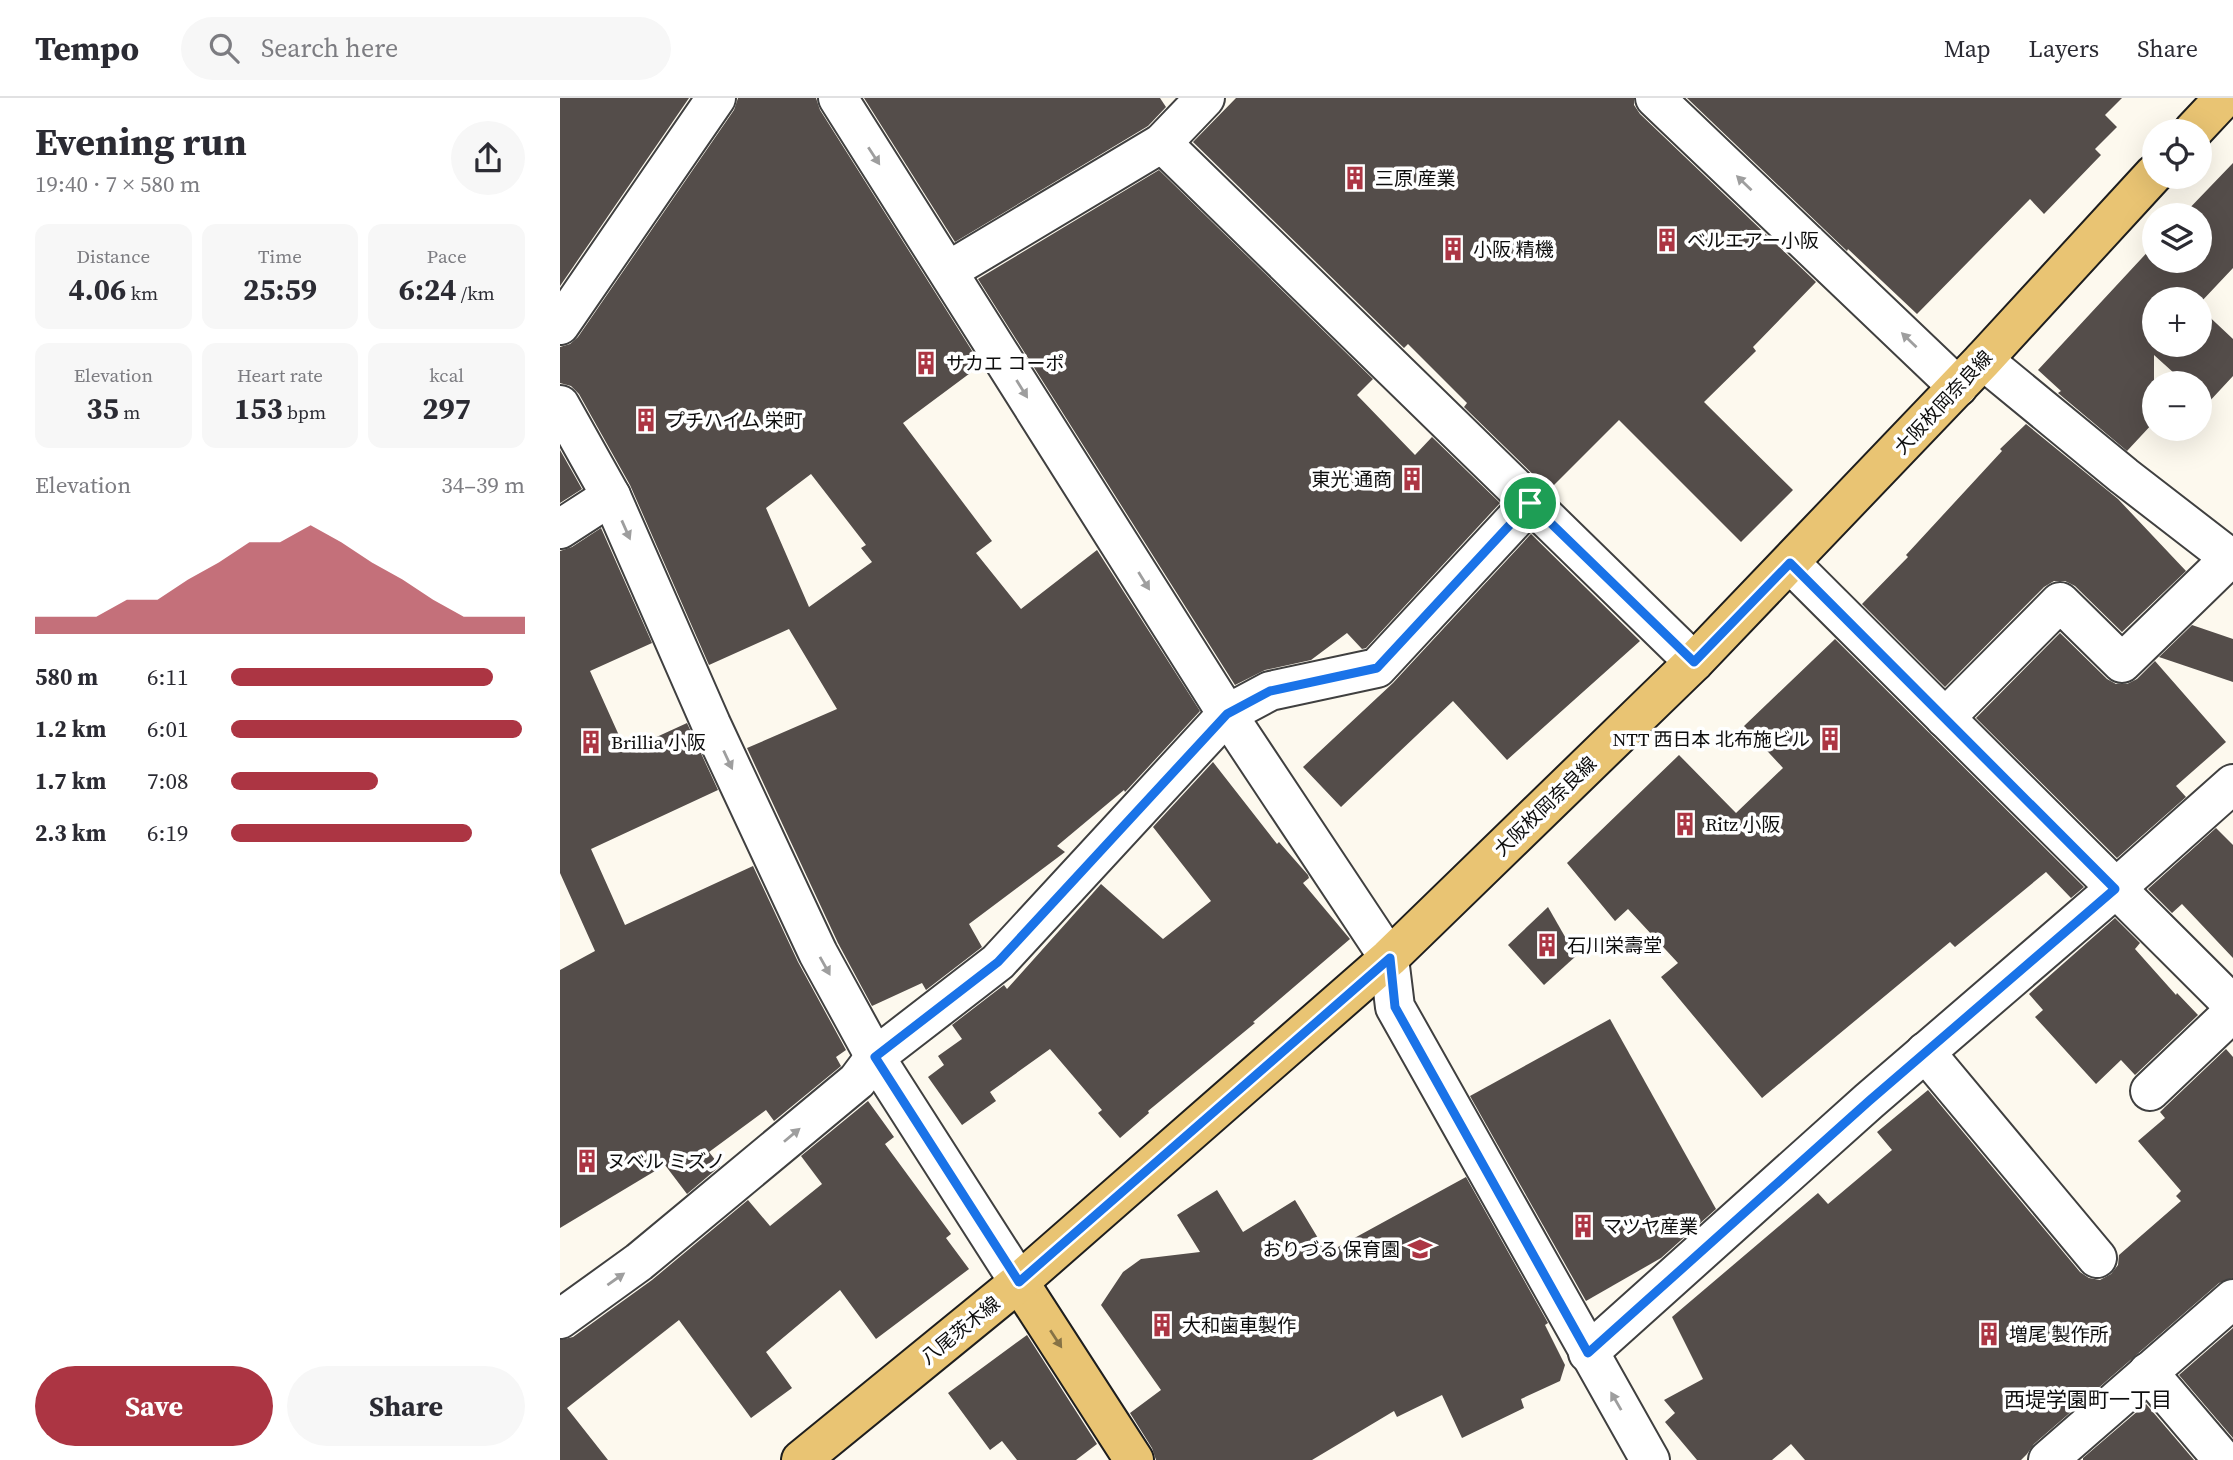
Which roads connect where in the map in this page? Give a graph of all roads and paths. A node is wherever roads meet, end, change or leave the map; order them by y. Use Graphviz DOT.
graph roads {
  1 [pos="716,98"];
  2 [pos="838,98"];
  3 [pos="1205,98"];
  4 [pos="1655,98"];
  5 [pos="2224,98"];
  6 [pos="2204,119"];
  7 [pos="1162,143"];
  8 [pos="2142,187"];
  9 [pos="948,271"];
  10 [pos="560,325"];
  11 [pos="1971,374"];
  12 [pos="560,405"];
  13 [pos="611,496"];
  14 [pos="1530,503"];
  15 [pos="560,529"];
  16 [pos="1790,563"];
  17 [pos="1694,662"];
  18 [pos="1227,714"];
  19 [pos="1945,718"];
  20 [pos="2233,784"];
  21 [pos="2115,889"];
  22 [pos="1390,958"];
  23 [pos="2233,1005"];
  24 [pos="2233,1012"];
  25 [pos="1925,1052"];
  26 [pos="875,1057"];
  27 [pos="2150,1091"];
  28 [pos="2097,1258"];
  29 [pos="1019,1282"];
  30 [pos="2233,1299"];
  31 [pos="560,1319"];
  32 [pos="1588,1353"];
  33 [pos="2148,1372"];
  34 [pos="2051,1459"];
  35 [pos="801,1460"];
  36 [pos="1134,1460"];
  37 [pos="1650,1460"];
  38 [pos="2223,1460"];
  1 -- 10 [label="street"];
  2 -- 9 [label="street, one-way"];
  3 -- 7 [label="street"];
  11 -- 4 [label="street, one-way"];
  5 -- 6 [label="main road"];
  7 -- 9 [label="street"];
  7 -- 14 [label="street"];
  8 -- 11 [label="main road, 大阪枚岡奈良線"];
  9 -- 18 [label="street, one-way"];
  11 -- 16 [label="main road, 大阪枚岡奈良線"];
  11 -- 19 [label="street"];
  12 -- 13 [label="street"];
  13 -- 15 [label="street"];
  13 -- 26 [label="street, one-way"];
  14 -- 17 [label="street"];
  14 -- 18 [label="street"];
  16 -- 17 [label="main road, 大阪枚岡奈良線"];
  16 -- 19 [label="street"];
  17 -- 22 [label="main road, 大阪枚岡奈良線"];
  18 -- 22 [label="street"];
  18 -- 26 [label="street"];
  19 -- 21 [label="street"];
  20 -- 21 [label="street"];
  21 -- 23 [label="street"];
  21 -- 25 [label="street"];
  22 -- 29 [label="main road, 大阪枚岡奈良線"];
  22 -- 32 [label="street"];
  24 -- 27 [label="street"];
  25 -- 28 [label="street"];
  25 -- 32 [label="street"];
  26 -- 29 [label="street"];
  31 -- 26 [label="street, one-way"];
  29 -- 35 [label="main road, 八尾茨木線"];
  29 -- 36 [label="main road, 八尾茨木線, one-way"];
  30 -- 33 [label="street"];
  37 -- 32 [label="street, one-way"];
  33 -- 34 [label="street"];
  33 -- 38 [label="street"];
}
